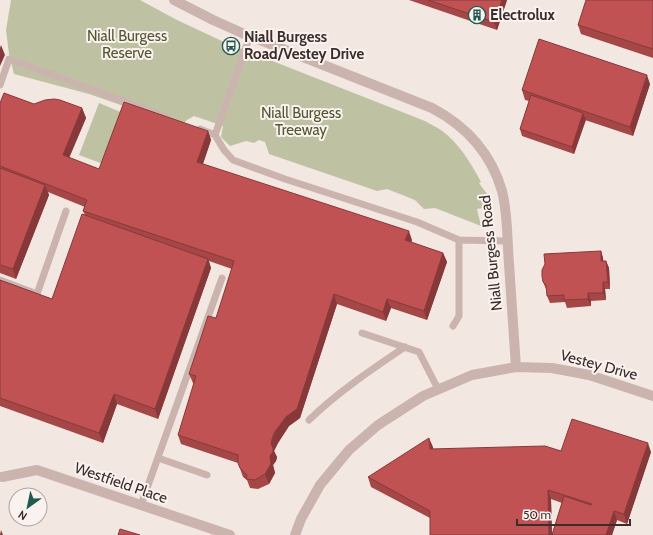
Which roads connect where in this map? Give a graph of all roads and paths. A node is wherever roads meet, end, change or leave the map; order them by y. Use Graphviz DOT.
graph roads {
  1 [pos="174,0"];
  2 [pos="250,36"];
  3 [pos="0,85"];
  4 [pos="171,119"];
  5 [pos="193,127"];
  6 [pos="215,135"];
  7 [pos="66,210"];
  8 [pos="459,240"];
  9 [pos="508,241"];
  10 [pos="222,278"];
  11 [pos="0,280"];
  12 [pos="453,326"];
  13 [pos="362,333"];
  14 [pos="405,347"];
  15 [pos="516,367"];
  16 [pos="438,389"];
  17 [pos="653,396"];
  18 [pos="309,420"];
  19 [pos="158,458"];
  20 [pos="207,475"];
  21 [pos="2,477"];
  22 [pos="141,505"];
  23 [pos="230,535"];
  24 [pos="296,535"];
  1 -- 2 [label="street, Niall Burgess Road"];
  2 -- 6 [label="lane"];
  2 -- 9 [label="street, Niall Burgess Road"];
  3 -- 4 [label="lane"];
  5 -- 6 [label="lane"];
  6 -- 8 [label="lane"];
  7 -- 11 [label="lane"];
  8 -- 9 [label="lane"];
  8 -- 12 [label="lane"];
  9 -- 15 [label="street, Niall Burgess Road"];
  10 -- 19 [label="lane"];
  13 -- 14 [label="lane"];
  14 -- 16 [label="lane"];
  14 -- 18 [label="lane"];
  15 -- 16 [label="street, Vestey Drive"];
  15 -- 17 [label="street, Vestey Drive"];
  16 -- 24 [label="street, Vestey Drive"];
  19 -- 20 [label="lane"];
  19 -- 22 [label="lane"];
  21 -- 22 [label="street, Westfield Place"];
  22 -- 23 [label="street, Westfield Place"];
}
